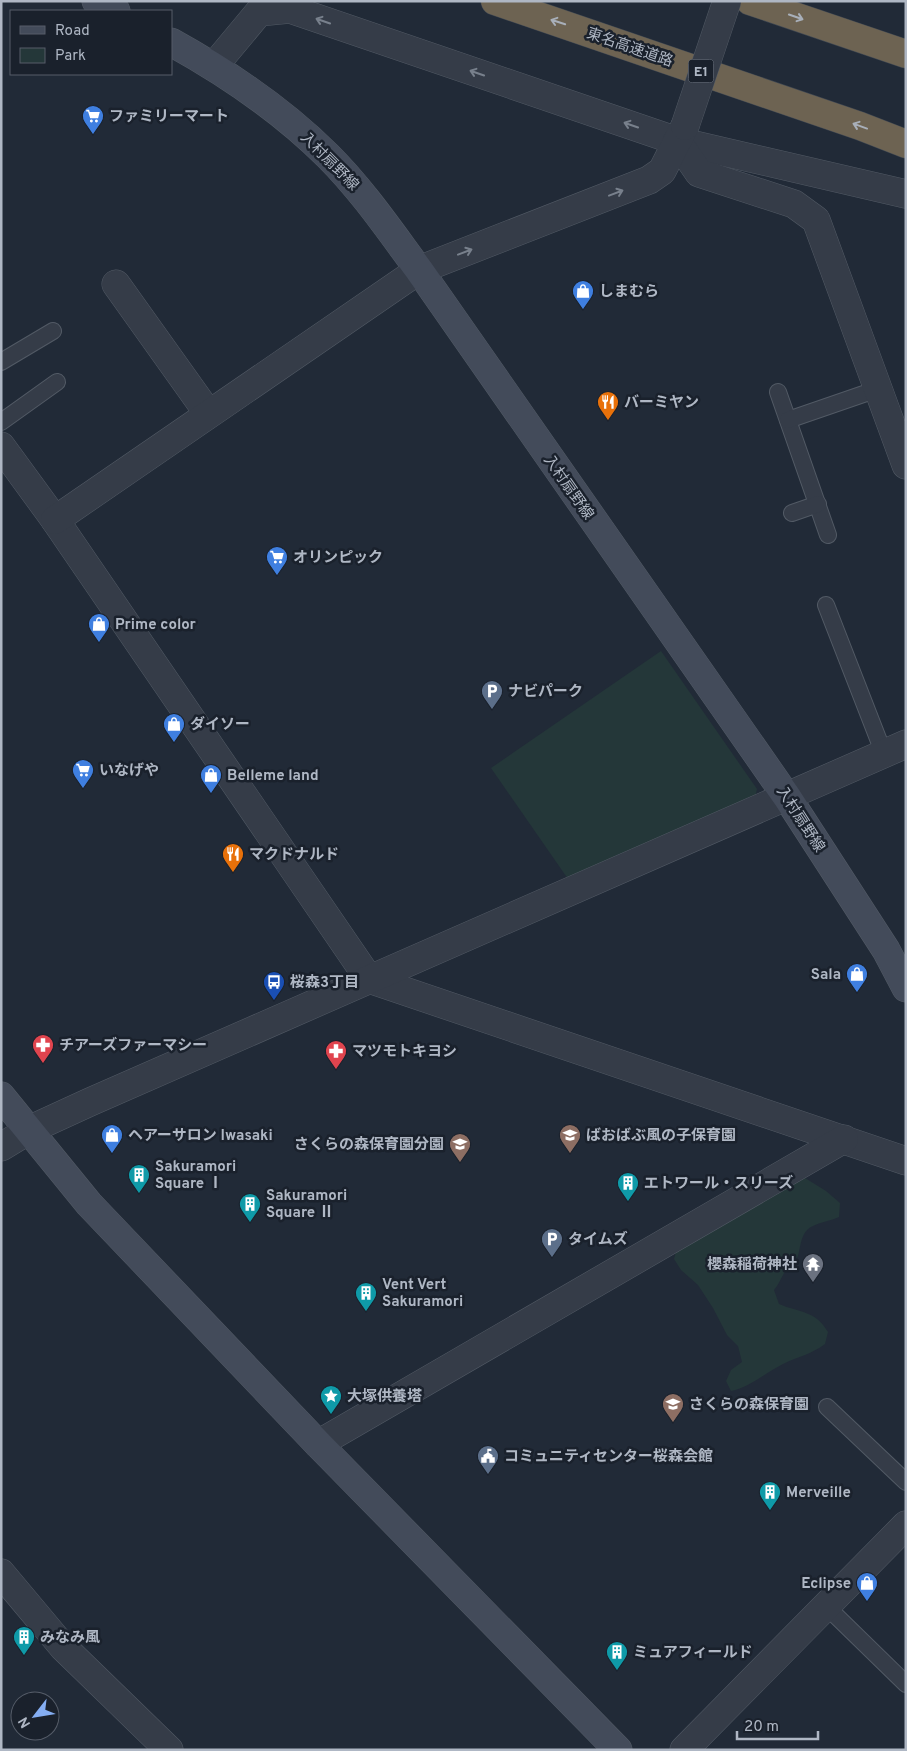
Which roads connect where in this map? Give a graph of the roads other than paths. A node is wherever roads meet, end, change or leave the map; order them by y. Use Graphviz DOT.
graph roads {
  1 [pos="96,1"];
  2 [pos="495,1"];
  3 [pos="727,1"];
  4 [pos="750,1"];
  5 [pos="114,10"];
  6 [pos="172,43"];
  7 [pos="906,54"];
  8 [pos="214,66"];
  9 [pos="681,133"];
  10 [pos="906,144"];
  11 [pos="906,194"];
  12 [pos="419,270"];
  13 [pos="116,284"];
  14 [pos="54,331"];
  15 [pos="1,362"];
  16 [pos="57,382"];
  17 [pos="878,388"];
  18 [pos="778,392"];
  19 [pos="208,413"];
  20 [pos="788,420"];
  21 [pos="1,422"];
  22 [pos="1,446"];
  23 [pos="906,465"];
  24 [pos="818,504"];
  25 [pos="792,513"];
  26 [pos="55,520"];
  27 [pos="828,534"];
  28 [pos="826,605"];
  29 [pos="895,749"];
  30 [pos="787,796"];
  31 [pos="369,979"];
  32 [pos="906,988"];
  33 [pos="1,1096"];
  34 [pos="28,1130"];
  35 [pos="844,1139"];
  36 [pos="1,1147"];
  37 [pos="906,1161"];
  38 [pos="827,1407"];
  39 [pos="318,1444"];
  40 [pos="906,1482"];
  41 [pos="906,1525"];
  42 [pos="1,1573"];
  43 [pos="826,1606"];
  44 [pos="906,1684"];
  45 [pos="169,1750"];
  46 [pos="618,1750"];
  47 [pos="684,1750"];
  1 -- 5 [label="street"];
  10 -- 2 [label="highway, 東名高速道路 / E1, one-way"];
  3 -- 9 [label="street, bridge"];
  4 -- 7 [label="highway, one-way"];
  6 -- 8 [label="street, 入村扇野線"];
  9 -- 8 [label="street, one-way"];
  8 -- 12 [label="street, 入村扇野線"];
  9 -- 11 [label="street"];
  12 -- 9 [label="street, one-way"];
  9 -- 17 [label="street"];
  12 -- 19 [label="street"];
  12 -- 30 [label="street, 入村扇野線"];
  13 -- 19 [label="street"];
  14 -- 15 [label="lane"];
  16 -- 21 [label="lane"];
  17 -- 20 [label="lane"];
  17 -- 23 [label="street"];
  18 -- 20 [label="lane"];
  19 -- 26 [label="street"];
  20 -- 24 [label="lane"];
  22 -- 26 [label="street"];
  24 -- 25 [label="lane"];
  24 -- 27 [label="lane"];
  26 -- 31 [label="street"];
  28 -- 29 [label="lane"];
  29 -- 30 [label="street"];
  30 -- 31 [label="street"];
  30 -- 32 [label="street, 入村扇野線"];
  31 -- 34 [label="street"];
  31 -- 35 [label="street"];
  33 -- 34 [label="street"];
  34 -- 36 [label="street"];
  34 -- 39 [label="street"];
  35 -- 37 [label="street"];
  35 -- 39 [label="street"];
  38 -- 40 [label="lane"];
  39 -- 46 [label="street"];
  41 -- 43 [label="street"];
  42 -- 45 [label="street"];
  43 -- 44 [label="lane"];
  43 -- 47 [label="street"];
}
